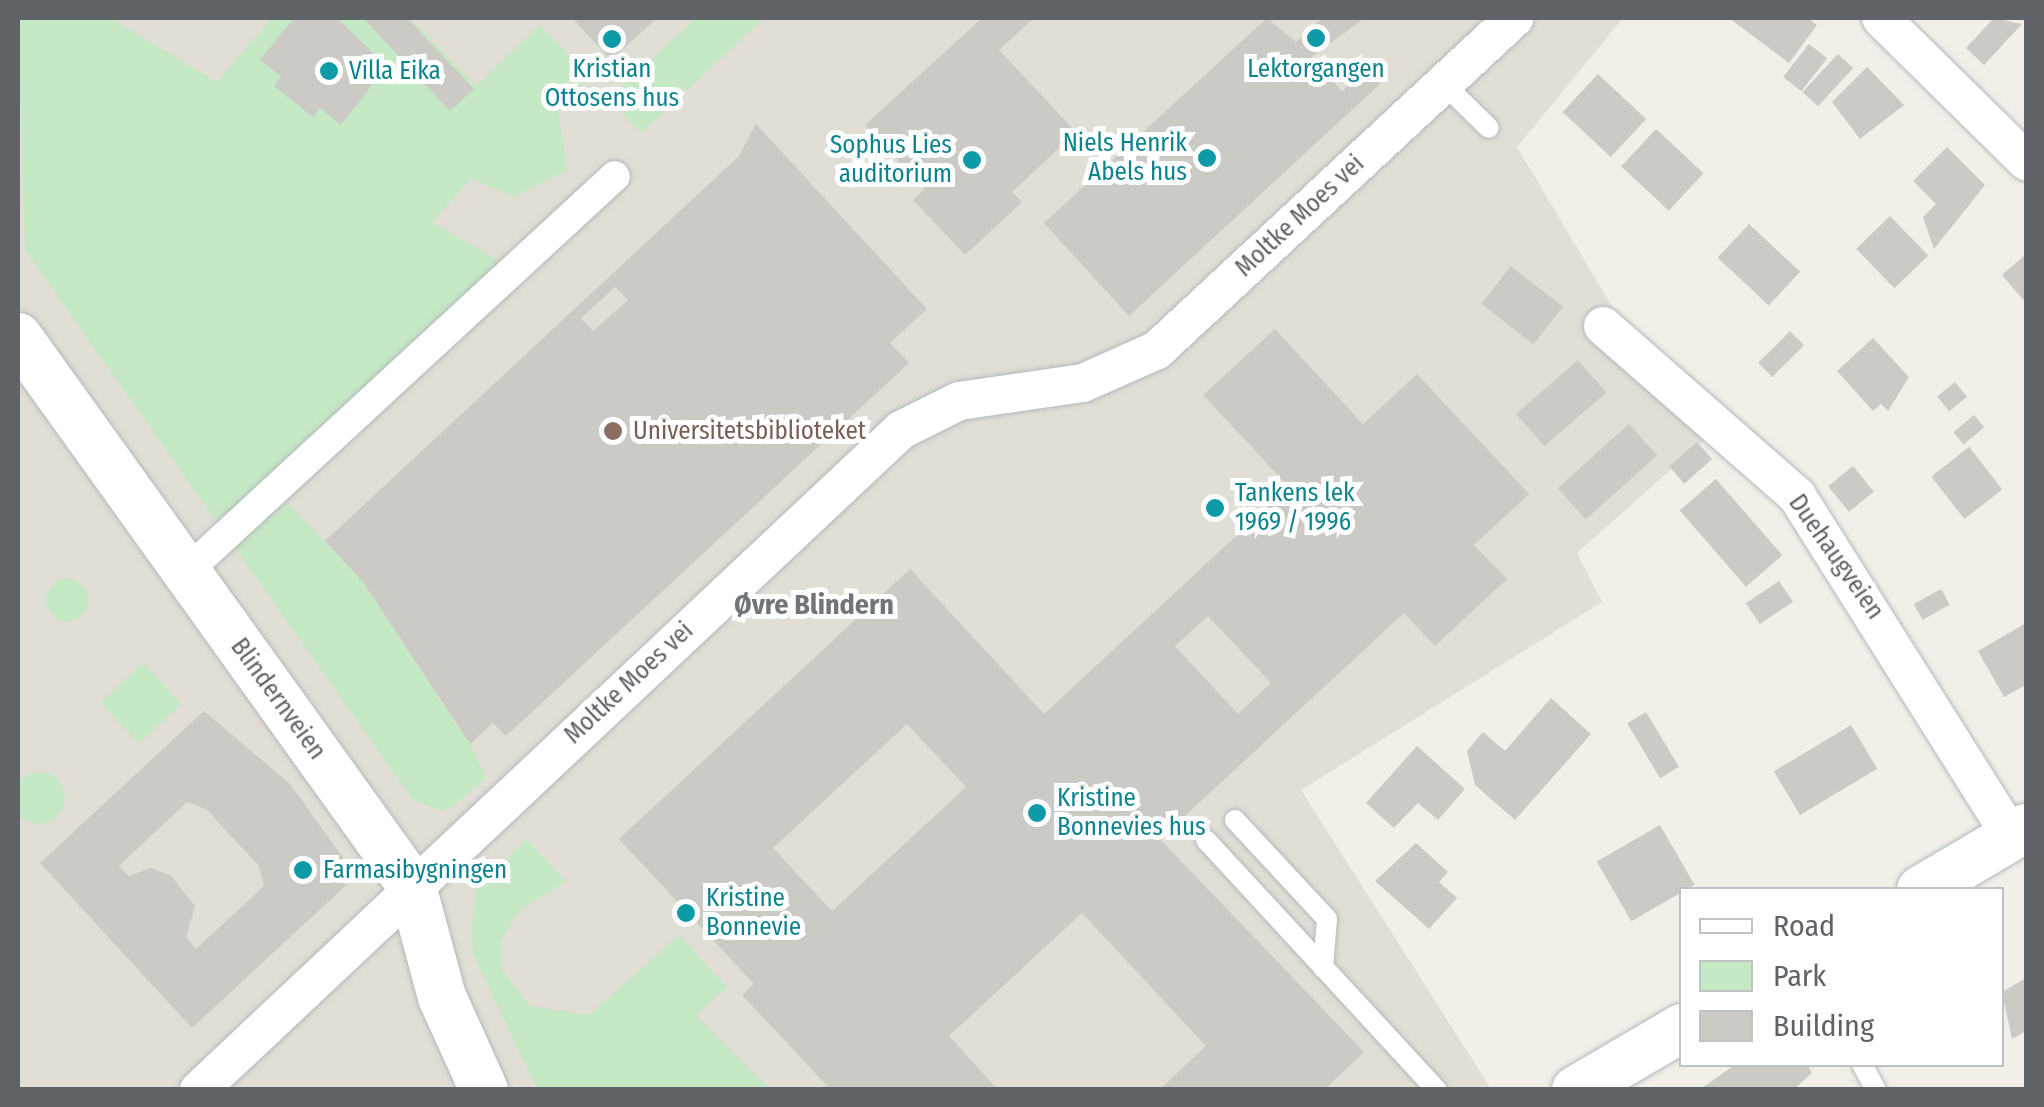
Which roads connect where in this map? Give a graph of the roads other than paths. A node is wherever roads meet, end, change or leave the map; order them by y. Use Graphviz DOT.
graph roads {
  1 [pos="1514,18"];
  2 [pos="1881,18"];
  3 [pos="1443,83"];
  4 [pos="1490,128"];
  5 [pos="2026,160"];
  6 [pos="615,176"];
  7 [pos="1604,326"];
  8 [pos="18,337"];
  9 [pos="186,571"];
  10 [pos="1235,820"];
  11 [pos="2019,833"];
  12 [pos="1206,840"];
  13 [pos="412,886"];
  14 [pos="1926,887"];
  15 [pos="1323,968"];
  16 [pos="1679,1030"];
  17 [pos="1864,1067"];
  18 [pos="199,1090"];
  19 [pos="484,1090"];
  20 [pos="1436,1090"];
  21 [pos="1576,1090"];
  22 [pos="1876,1090"];
  1 -- 3 [label="street, Moltke Moes vei"];
  2 -- 5 [label="street"];
  3 -- 4 [label="lane"];
  3 -- 13 [label="street, Moltke Moes vei"];
  6 -- 9 [label="street"];
  7 -- 11 [label="street, Duehaugveien"];
  8 -- 9 [label="street, Blindernveien"];
  9 -- 13 [label="street, Blindernveien"];
  10 -- 15 [label="lane"];
  11 -- 14 [label="street"];
  12 -- 15 [label="lane"];
  13 -- 18 [label="street, Moltke Moes vei"];
  13 -- 19 [label="street, Blindernveien"];
  15 -- 20 [label="lane"];
  16 -- 21 [label="street"];
  17 -- 22 [label="lane"];
}
